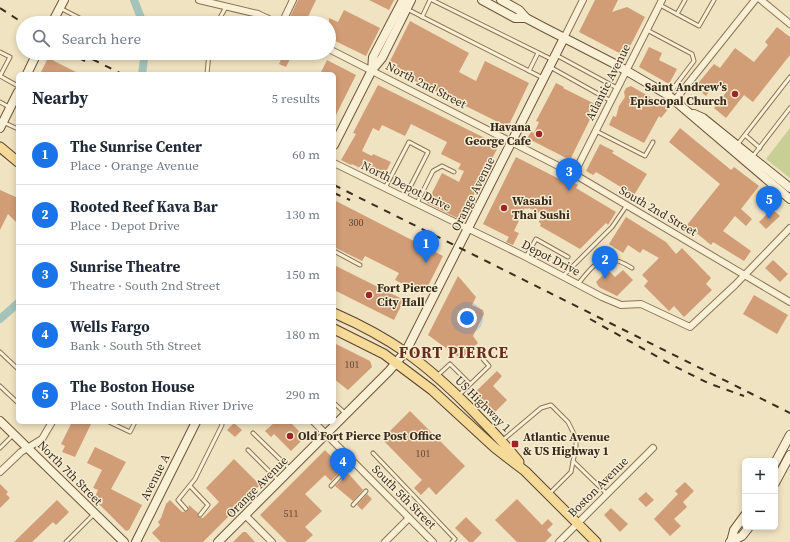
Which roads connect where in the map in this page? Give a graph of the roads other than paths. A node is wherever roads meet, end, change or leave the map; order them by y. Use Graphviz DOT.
graph roads {
  1 [pos="200,0"];
  2 [pos="293,0"];
  3 [pos="412,0"];
  4 [pos="431,0"];
  5 [pos="482,0"];
  6 [pos="501,0"];
  7 [pos="583,0"];
  8 [pos="684,0"];
  9 [pos="714,0"];
  10 [pos="755,0"];
  11 [pos="761,0"];
  12 [pos="661,3"];
  13 [pos="62,4"];
  14 [pos="403,5"];
  15 [pos="227,6"];
  16 [pos="677,14"];
  17 [pos="56,16"];
  18 [pos="80,16"];
  19 [pos="221,16"];
  20 [pos="262,16"];
  21 [pos="285,16"];
  22 [pos="422,17"];
  23 [pos="526,18"];
  24 [pos="790,24"];
  25 [pos="647,30"];
  26 [pos="564,38"];
  27 [pos="0,52"];
  28 [pos="336,52"];
  29 [pos="538,53"];
  30 [pos="34,60"];
  31 [pos="208,60"];
  32 [pos="553,61"];
  33 [pos="372,70"];
  34 [pos="529,71"];
  35 [pos="626,71"];
  36 [pos="28,72"];
  37 [pos="207,72"];
  38 [pos="790,77"];
  39 [pos="544,78"];
  40 [pos="16,85"];
  41 [pos="617,88"];
  42 [pos="16,96"];
  43 [pos="671,98"];
  44 [pos="611,101"];
  45 [pos="0,102"];
  46 [pos="10,108"];
  47 [pos="790,108"];
  48 [pos="691,113"];
  49 [pos="2,125"];
  50 [pos="16,128"];
  51 [pos="596,131"];
  52 [pos="745,135"];
  53 [pos="336,139"];
  54 [pos="512,142"];
  55 [pos="654,142"];
  56 [pos="737,145"];
  57 [pos="0,147"];
  58 [pos="760,148"];
  59 [pos="752,158"];
  60 [pos="16,160"];
  61 [pos="336,164"];
  62 [pos="454,172"];
  63 [pos="574,174"];
  64 [pos="386,188"];
  65 [pos="790,188"];
  66 [pos="405,197"];
  67 [pos="790,199"];
  68 [pos="417,203"];
  69 [pos="627,206"];
  70 [pos="790,228"];
  71 [pos="469,229"];
  72 [pos="336,252"];
  73 [pos="526,257"];
  74 [pos="568,257"];
  75 [pos="360,264"];
  76 [pos="632,268"];
  77 [pos="745,274"];
  78 [pos="563,276"];
  79 [pos="578,284"];
  80 [pos="790,302"];
  81 [pos="336,315"];
  82 [pos="336,330"];
  83 [pos="406,351"];
  84 [pos="0,352"];
  85 [pos="483,359"];
  86 [pos="397,363"];
  87 [pos="16,367"];
  88 [pos="437,376"];
  89 [pos="470,384"];
  90 [pos="0,386"];
  91 [pos="458,396"];
  92 [pos="16,401"];
  93 [pos="336,405"];
  94 [pos="346,414"];
  95 [pos="51,424"];
  96 [pos="113,424"];
  97 [pos="134,424"];
  98 [pos="195,424"];
  99 [pos="222,424"];
  100 [pos="316,424"];
  101 [pos="2,426"];
  102 [pos="253,433"];
  103 [pos="14,434"];
  104 [pos="326,434"];
  105 [pos="790,435"];
  106 [pos="503,441"];
  107 [pos="0,448"];
  108 [pos="28,448"];
  109 [pos="653,448"];
  110 [pos="248,450"];
  111 [pos="373,453"];
  112 [pos="790,455"];
  113 [pos="778,458"];
  114 [pos="573,461"];
  115 [pos="290,470"];
  116 [pos="346,470"];
  117 [pos="525,471"];
  118 [pos="0,472"];
  119 [pos="778,477"];
  120 [pos="279,481"];
  121 [pos="190,486"];
  122 [pos="331,486"];
  123 [pos="366,491"];
  124 [pos="549,494"];
  125 [pos="607,494"];
  126 [pos="353,505"];
  127 [pos="186,509"];
  128 [pos="94,514"];
  129 [pos="200,515"];
  130 [pos="245,515"];
  131 [pos="409,518"];
  132 [pos="742,519"];
  133 [pos="578,523"];
  134 [pos="747,530"];
  135 [pos="66,542"];
  136 [pos="124,542"];
  137 [pos="136,542"];
  138 [pos="218,542"];
  139 [pos="272,542"];
  140 [pos="385,542"];
  141 [pos="433,542"];
  142 [pos="452,542"];
  143 [pos="558,542"];
  144 [pos="596,542"];
  145 [pos="730,542"];
  1 -- 15 [label="street"];
  2 -- 21 [label="street"];
  3 -- 14 [label="street"];
  4 -- 22 [label="lane"];
  4 -- 29 [label="lane"];
  5 -- 23 [label="street"];
  6 -- 23 [label="street"];
  7 -- 26 [label="street, Orange Avenue"];
  8 -- 16 [label="lane"];
  9 -- 16 [label="lane"];
  10 -- 43 [label="street"];
  11 -- 24 [label="street"];
  12 -- 16 [label="lane"];
  12 -- 25 [label="street, Atlantic Avenue"];
  13 -- 17 [label="street"];
  13 -- 18 [label="lane"];
  14 -- 22 [label="lane"];
  14 -- 33 [label="street"];
  15 -- 19 [label="lane"];
  15 -- 20 [label="street"];
  22 -- 34 [label="lane"];
  23 -- 26 [label="street"];
  25 -- 35 [label="street, Atlantic Avenue"];
  25 -- 43 [label="lane"];
  26 -- 32 [label="street, Orange Avenue"];
  26 -- 35 [label="street"];
  27 -- 40 [label="lane"];
  28 -- 33 [label="street, North 2nd Street"];
  29 -- 32 [label="lane"];
  29 -- 34 [label="lane"];
  30 -- 36 [label="street"];
  31 -- 37 [label="lane"];
  32 -- 39 [label="street, Orange Avenue"];
  32 -- 41 [label="lane"];
  32 -- 44 [label="lane"];
  33 -- 53 [label="street"];
  33 -- 54 [label="street, North 2nd Street"];
  34 -- 39 [label="lane"];
  35 -- 41 [label="street, Atlantic Avenue"];
  35 -- 43 [label="street"];
  38 -- 52 [label="lane"];
  39 -- 54 [label="street, Orange Avenue"];
  41 -- 44 [label="street, Atlantic Avenue"];
  42 -- 46 [label="street"];
  43 -- 48 [label="street"];
  44 -- 51 [label="street, Atlantic Avenue"];
  45 -- 46 [label="lane"];
  46 -- 49 [label="street"];
  47 -- 58 [label="lane"];
  48 -- 56 [label="street"];
  48 -- 67 [label="street"];
  49 -- 50 [label="lane"];
  51 -- 55 [label="lane"];
  51 -- 63 [label="street, Atlantic Avenue"];
  52 -- 56 [label="lane"];
  52 -- 58 [label="lane"];
  54 -- 63 [label="street, South 2nd Street"];
  54 -- 71 [label="street, Orange Avenue"];
  56 -- 59 [label="street"];
  57 -- 60 [label="main road"];
  58 -- 59 [label="lane"];
  59 -- 65 [label="street"];
  61 -- 64 [label="street, North Depot Drive"];
  62 -- 68 [label="lane"];
  63 -- 69 [label="street, South 2nd Street"];
  64 -- 66 [label="street, North Depot Drive"];
  64 -- 66 [label="lane"];
  66 -- 68 [label="street, North Depot Drive"];
  68 -- 71 [label="street, North Depot Drive"];
  69 -- 77 [label="street, South 2nd Street"];
  69 -- 78 [label="lane"];
  70 -- 77 [label="street"];
  71 -- 73 [label="street, Depot Drive"];
  71 -- 83 [label="street, Orange Avenue"];
  72 -- 75 [label="lane"];
  73 -- 74 [label="lane"];
  73 -- 78 [label="street, Depot Drive"];
  76 -- 79 [label="lane"];
  77 -- 79 [label="street, Depot Drive"];
  77 -- 80 [label="street, South 2nd Street"];
  78 -- 79 [label="street, Depot Drive"];
  81 -- 83 [label="main road, US Highway 1"];
  82 -- 86 [label="main road, US Highway 1"];
  83 -- 86 [label="street, Orange Avenue"];
  83 -- 88 [label="main road, US Highway 1"];
  84 -- 87 [label="lane"];
  85 -- 89 [label="lane"];
  86 -- 94 [label="street, Orange Avenue"];
  86 -- 117 [label="main road, US Highway 1"];
  88 -- 89 [label="lane"];
  88 -- 91 [label="main road, US Highway 1"];
  89 -- 91 [label="lane"];
  90 -- 92 [label="lane"];
  91 -- 106 [label="main road, US Highway 1"];
  93 -- 94 [label="lane"];
  94 -- 104 [label="street, Orange Avenue"];
  95 -- 108 [label="street"];
  96 -- 97 [label="lane"];
  98 -- 137 [label="street, Avenue A"];
  99 -- 121 [label="lane"];
  100 -- 104 [label="street, South 5th Street"];
  101 -- 103 [label="street, North 7th Street"];
  102 -- 115 [label="lane"];
  103 -- 107 [label="lane"];
  103 -- 108 [label="street, North 7th Street"];
  104 -- 115 [label="street, Orange Avenue"];
  104 -- 131 [label="street, South 5th Street"];
  105 -- 113 [label="street"];
  106 -- 114 [label="lane"];
  106 -- 117 [label="main road, US Highway 1"];
  108 -- 118 [label="street"];
  108 -- 128 [label="street, North 7th Street"];
  109 -- 125 [label="street, Boston Avenue"];
  110 -- 120 [label="lane"];
  111 -- 142 [label="lane"];
  112 -- 119 [label="street"];
  114 -- 124 [label="lane"];
  114 -- 125 [label="lane"];
  115 -- 120 [label="street, Orange Avenue"];
  116 -- 122 [label="lane"];
  117 -- 124 [label="main road, US Highway 1"];
  120 -- 130 [label="street, Orange Avenue"];
  121 -- 127 [label="lane"];
  121 -- 129 [label="lane"];
  123 -- 126 [label="lane"];
  124 -- 133 [label="main road, US Highway 1"];
  125 -- 133 [label="street, Boston Avenue"];
  128 -- 135 [label="lane"];
  128 -- 136 [label="street, North 7th Street"];
  130 -- 138 [label="street, Orange Avenue"];
  130 -- 139 [label="street"];
  131 -- 140 [label="street"];
  131 -- 141 [label="street, South 5th Street"];
  132 -- 145 [label="street"];
  133 -- 143 [label="street, Boston Avenue"];
  133 -- 144 [label="main road, US Highway 1"];
  134 -- 145 [label="street"];
}
